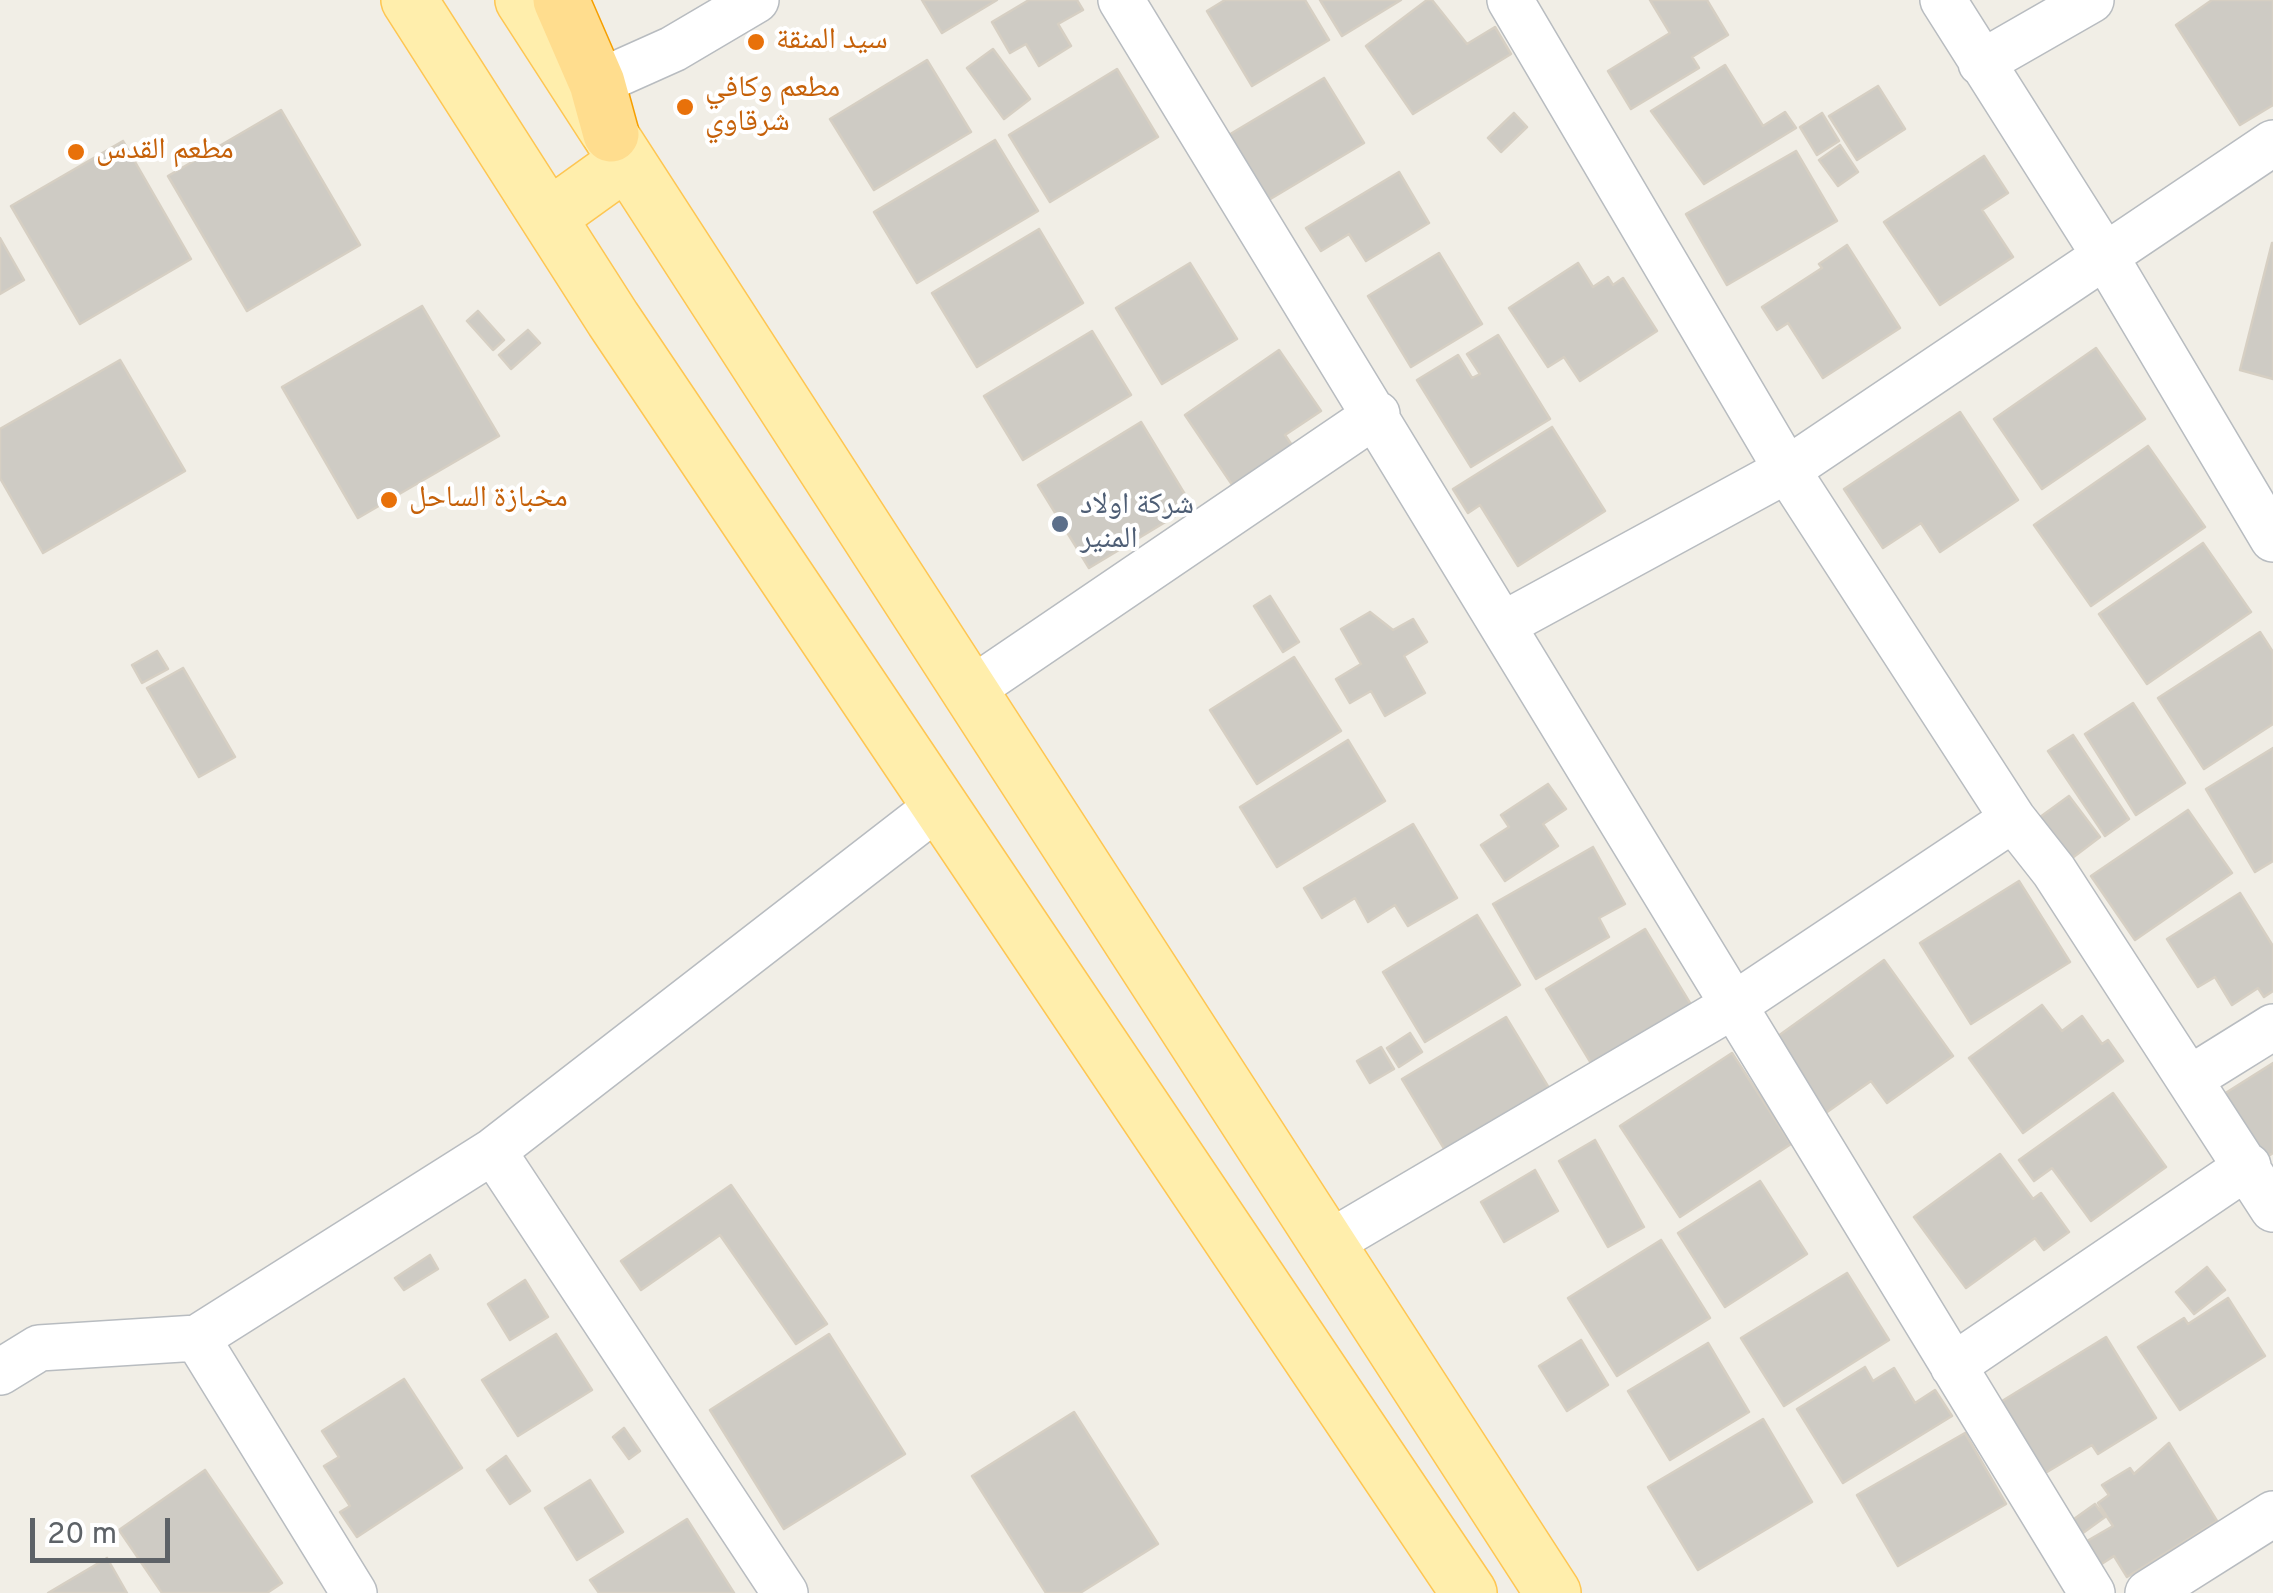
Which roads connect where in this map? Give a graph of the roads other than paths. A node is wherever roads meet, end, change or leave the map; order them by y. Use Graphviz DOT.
graph roads {
  1 [pos="409,0"];
  2 [pos="523,0"];
  3 [pos="561,0"];
  4 [pos="756,0"];
  5 [pos="1122,0"];
  6 [pos="1510,0"];
  7 [pos="1943,0"];
  8 [pos="2091,0"];
  9 [pos="1982,63"];
  10 [pos="612,126"];
  11 [pos="2273,142"];
  12 [pos="548,218"];
  13 [pos="2105,256"];
  14 [pos="1377,414"];
  15 [pos="1787,470"];
  16 [pos="2273,539"];
  17 [pos="1502,625"];
  18 [pos="968,692"];
  19 [pos="942,803"];
  20 [pos="2012,819"];
  21 [pos="1734,1005"];
  22 [pos="2273,1027"];
  23 [pos="2191,1078"];
  24 [pos="493,1151"];
  25 [pos="2248,1166"];
  26 [pos="2273,1208"];
  27 [pos="1326,1245"];
  28 [pos="197,1338"];
  29 [pos="1953,1366"];
  30 [pos="0,1372"];
  31 [pos="2273,1514"];
  32 [pos="354,1593"];
  33 [pos="785,1593"];
  34 [pos="1469,1593"];
  35 [pos="1554,1593"];
  36 [pos="2092,1593"];
  37 [pos="2148,1593"];
  1 -- 12 [label="main road"];
  2 -- 10 [label="main road"];
  3 -- 10 [label="highway"];
  4 -- 10 [label="street"];
  5 -- 14 [label="street"];
  6 -- 15 [label="street"];
  7 -- 9 [label="street"];
  8 -- 9 [label="street"];
  9 -- 13 [label="street"];
  10 -- 12 [label="main road"];
  10 -- 18 [label="main road"];
  11 -- 13 [label="street"];
  12 -- 19 [label="main road"];
  13 -- 15 [label="street"];
  13 -- 16 [label="street"];
  14 -- 17 [label="street"];
  14 -- 18 [label="street"];
  15 -- 17 [label="street"];
  15 -- 20 [label="street"];
  17 -- 21 [label="street"];
  18 -- 27 [label="main road"];
  19 -- 24 [label="street"];
  19 -- 34 [label="main road"];
  20 -- 21 [label="street"];
  20 -- 23 [label="street"];
  21 -- 27 [label="street"];
  21 -- 29 [label="street"];
  22 -- 23 [label="street"];
  23 -- 25 [label="street"];
  24 -- 28 [label="street"];
  24 -- 33 [label="street"];
  25 -- 26 [label="street"];
  25 -- 29 [label="street"];
  27 -- 35 [label="main road"];
  28 -- 30 [label="street"];
  28 -- 32 [label="street"];
  29 -- 36 [label="street"];
  31 -- 37 [label="street"];
}
